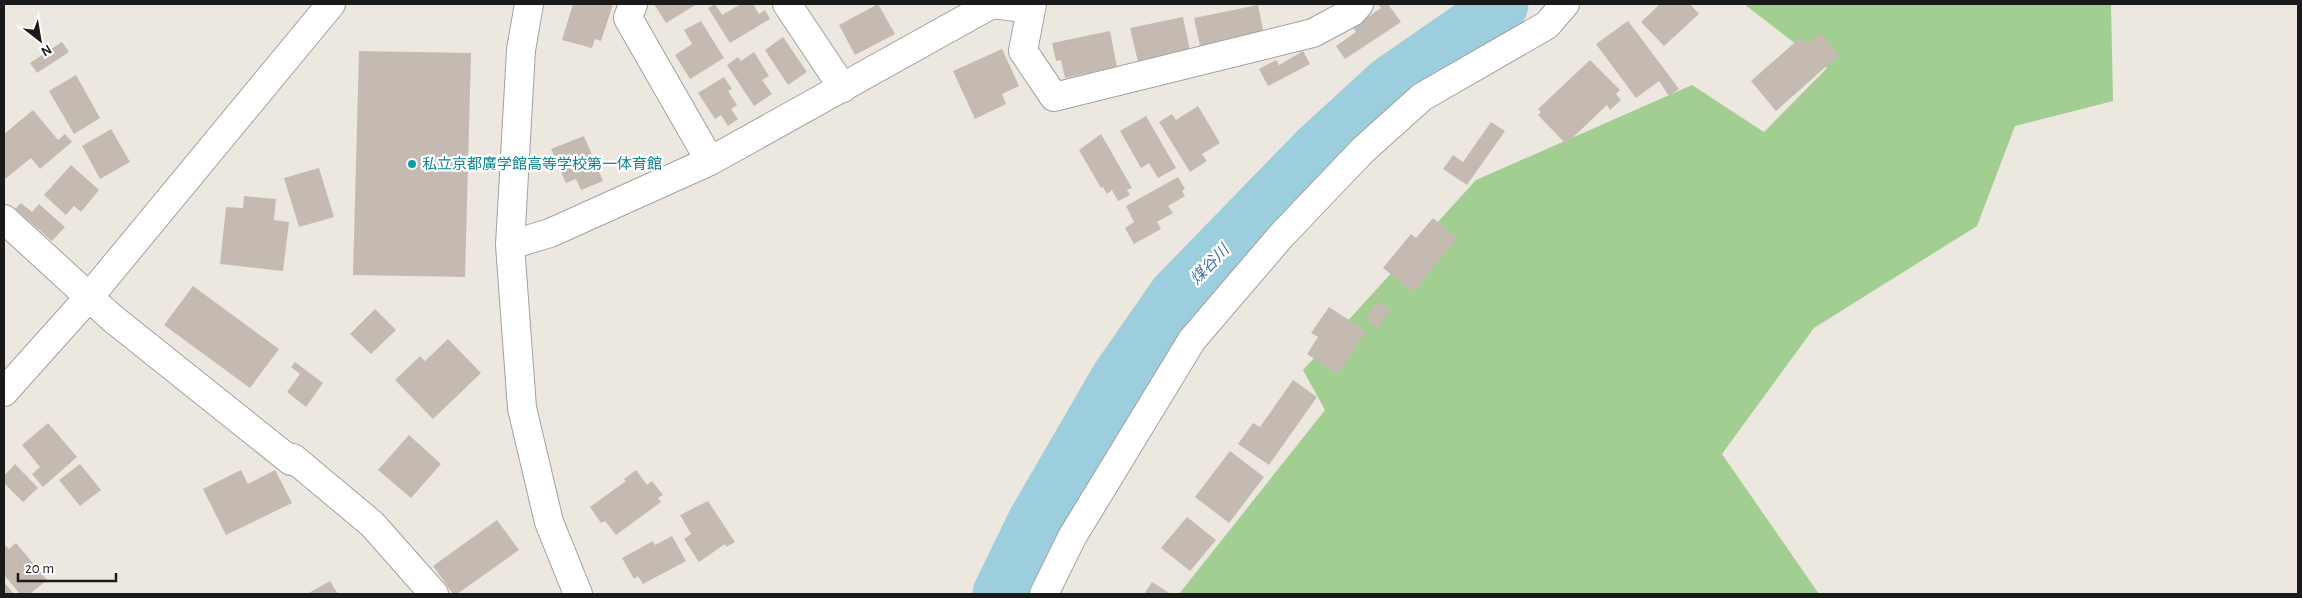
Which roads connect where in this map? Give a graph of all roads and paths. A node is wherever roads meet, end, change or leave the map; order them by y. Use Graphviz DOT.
graph roads {
  1 [pos="331,4"];
  2 [pos="529,4"];
  3 [pos="633,4"];
  4 [pos="787,4"];
  5 [pos="992,4"];
  6 [pos="1359,4"];
  7 [pos="1565,4"];
  8 [pos="1031,6"];
  9 [pos="843,88"];
  10 [pos="710,161"];
  11 [pos="4,219"];
  12 [pos="510,245"];
  13 [pos="89,297"];
  14 [pos="4,392"];
  15 [pos="434,594"];
  16 [pos="578,594"];
  17 [pos="1044,594"];
  1 -- 13 [label="street"];
  2 -- 12 [label="street"];
  3 -- 10 [label="street"];
  4 -- 9 [label="street"];
  5 -- 8 [label="street"];
  5 -- 9 [label="street"];
  6 -- 8 [label="street"];
  7 -- 17 [label="street"];
  9 -- 10 [label="street"];
  10 -- 12 [label="street"];
  11 -- 13 [label="street"];
  12 -- 16 [label="street"];
  13 -- 14 [label="street"];
  13 -- 15 [label="street"];
}
